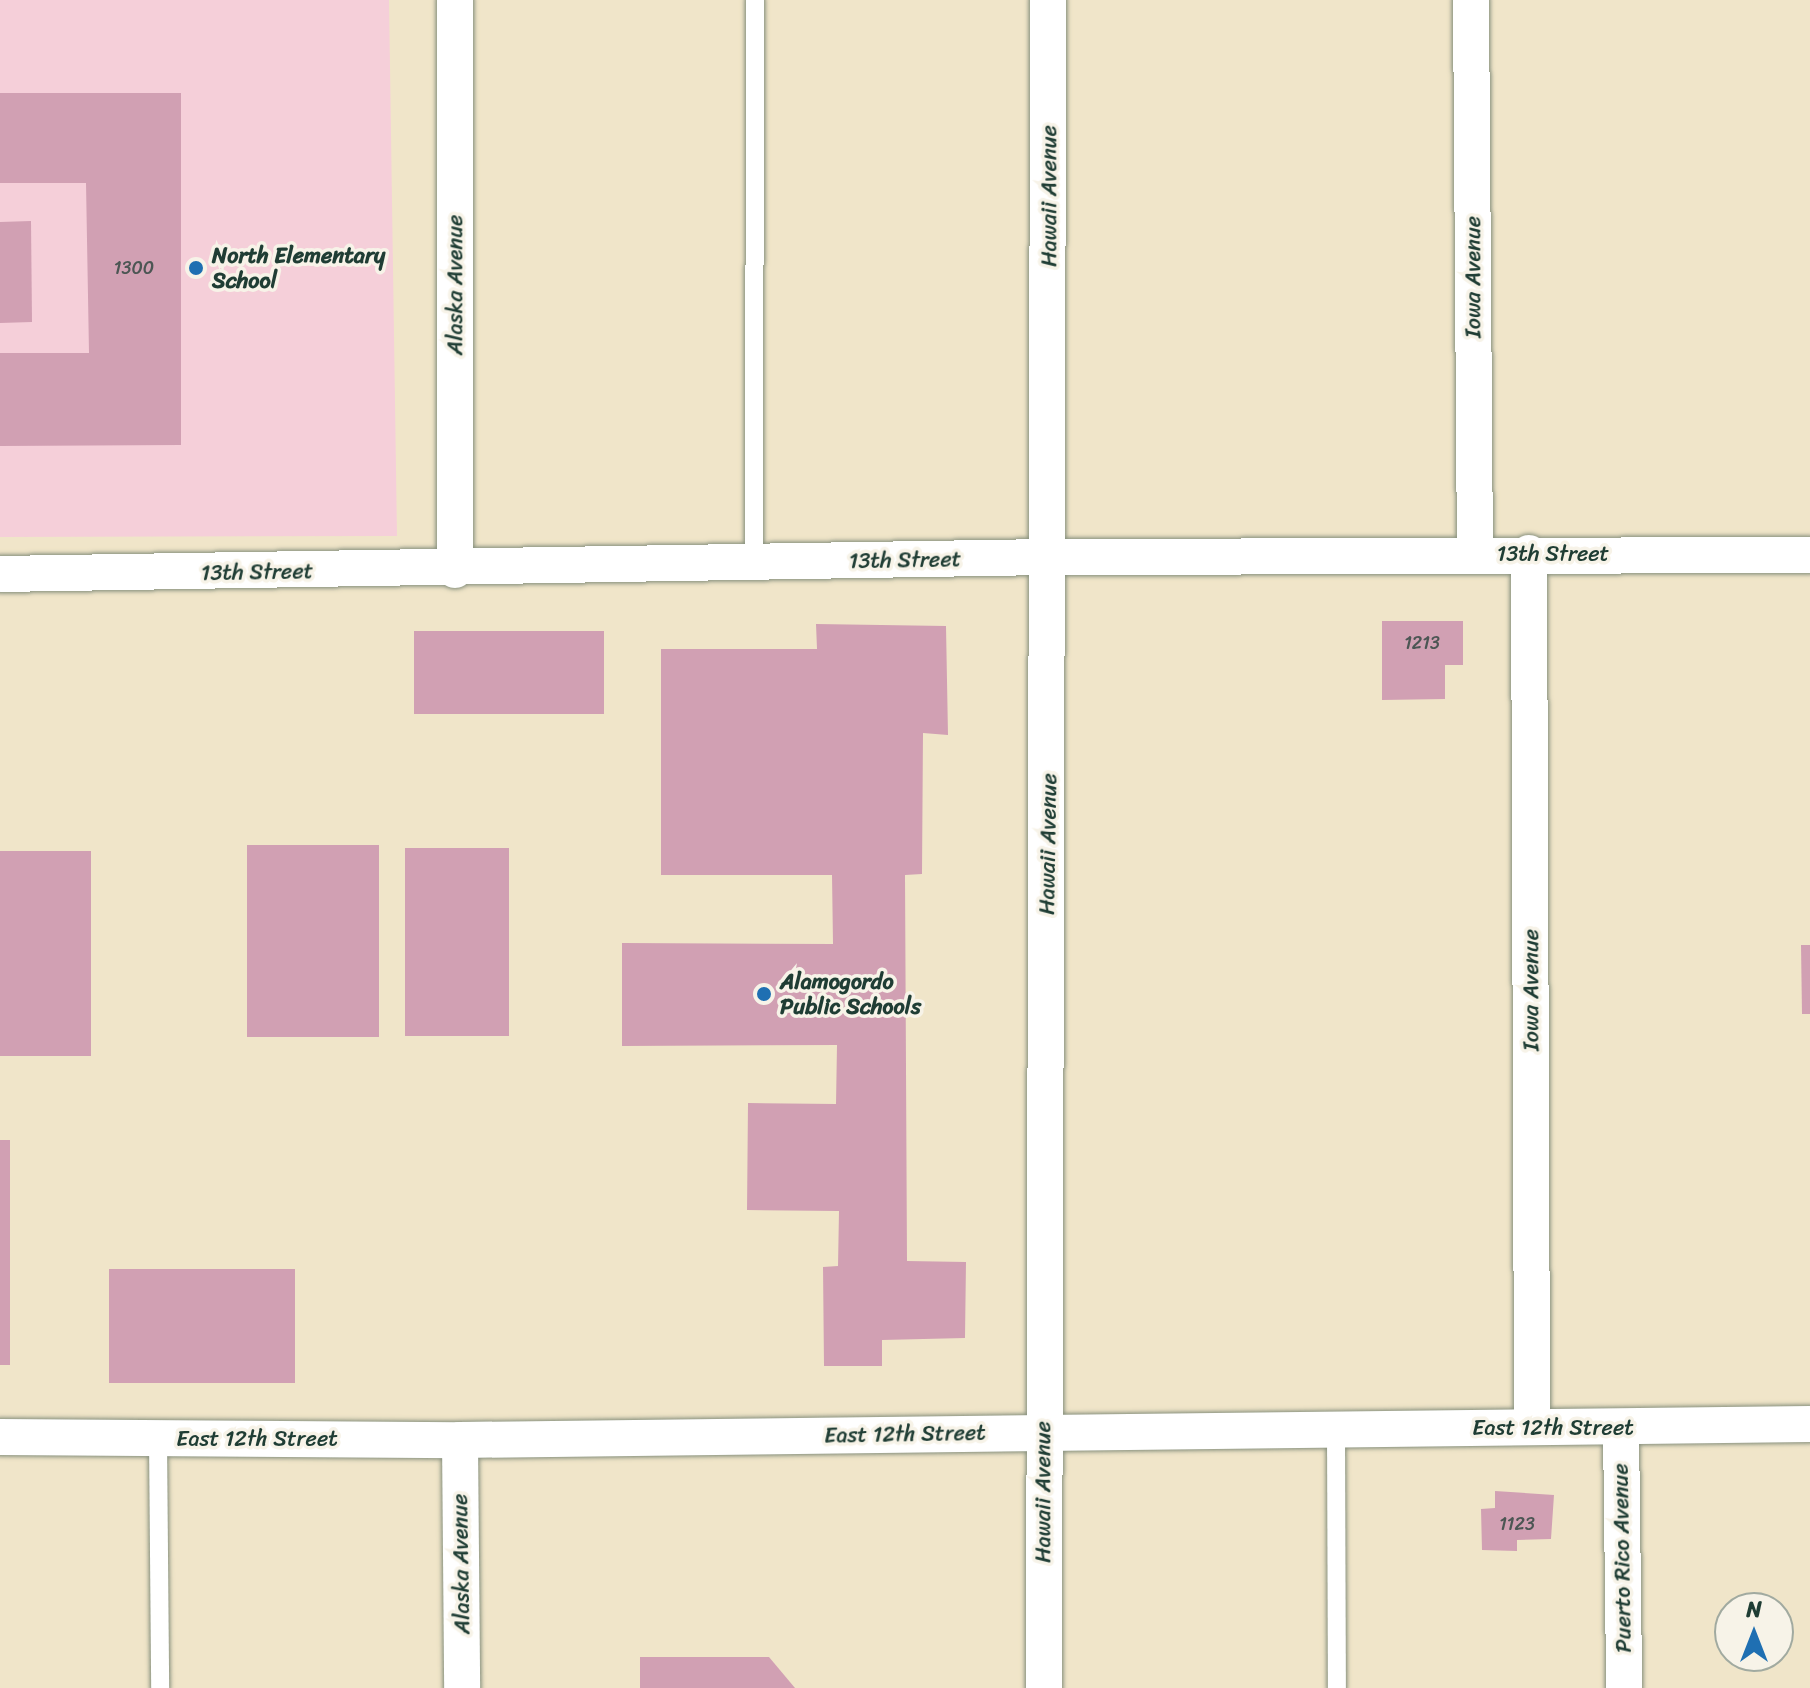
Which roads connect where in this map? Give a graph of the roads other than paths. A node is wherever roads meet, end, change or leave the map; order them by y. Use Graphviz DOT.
graph roads {
  1 [pos="455,0"];
  2 [pos="755,0"];
  3 [pos="1048,0"];
  4 [pos="1471,0"];
  5 [pos="1529,553"];
  6 [pos="1475,554"];
  7 [pos="1810,555"];
  8 [pos="1051,557"];
  9 [pos="754,563"];
  10 [pos="455,570"];
  11 [pos="0,574"];
  12 [pos="1810,1424"];
  13 [pos="1532,1427"];
  14 [pos="1336,1429"];
  15 [pos="1621,1429"];
  16 [pos="1042,1433"];
  17 [pos="0,1437"];
  18 [pos="158,1438"];
  19 [pos="460,1440"];
  20 [pos="160,1688"];
  21 [pos="462,1688"];
  22 [pos="1044,1688"];
  23 [pos="1337,1688"];
  24 [pos="1624,1688"];
  1 -- 10 [label="street, Alaska Avenue"];
  2 -- 9 [label="lane"];
  3 -- 8 [label="street, Hawaii Avenue"];
  4 -- 6 [label="street, Iowa Avenue"];
  5 -- 6 [label="street, 13th Street"];
  5 -- 7 [label="street, 13th Street"];
  5 -- 13 [label="street, Iowa Avenue"];
  6 -- 8 [label="street, 13th Street"];
  8 -- 9 [label="street, 13th Street"];
  8 -- 16 [label="street, Hawaii Avenue"];
  9 -- 10 [label="street, 13th Street"];
  10 -- 11 [label="street, 13th Street"];
  12 -- 15 [label="street, East 12th Street"];
  13 -- 14 [label="street, East 12th Street"];
  13 -- 15 [label="street, East 12th Street"];
  14 -- 16 [label="street, East 12th Street"];
  14 -- 23 [label="lane"];
  15 -- 24 [label="street, Puerto Rico Avenue"];
  16 -- 19 [label="street, East 12th Street"];
  16 -- 22 [label="street, Hawaii Avenue"];
  17 -- 18 [label="street, East 12th Street"];
  18 -- 19 [label="street, East 12th Street"];
  18 -- 20 [label="lane"];
  19 -- 21 [label="street, Alaska Avenue"];
}
